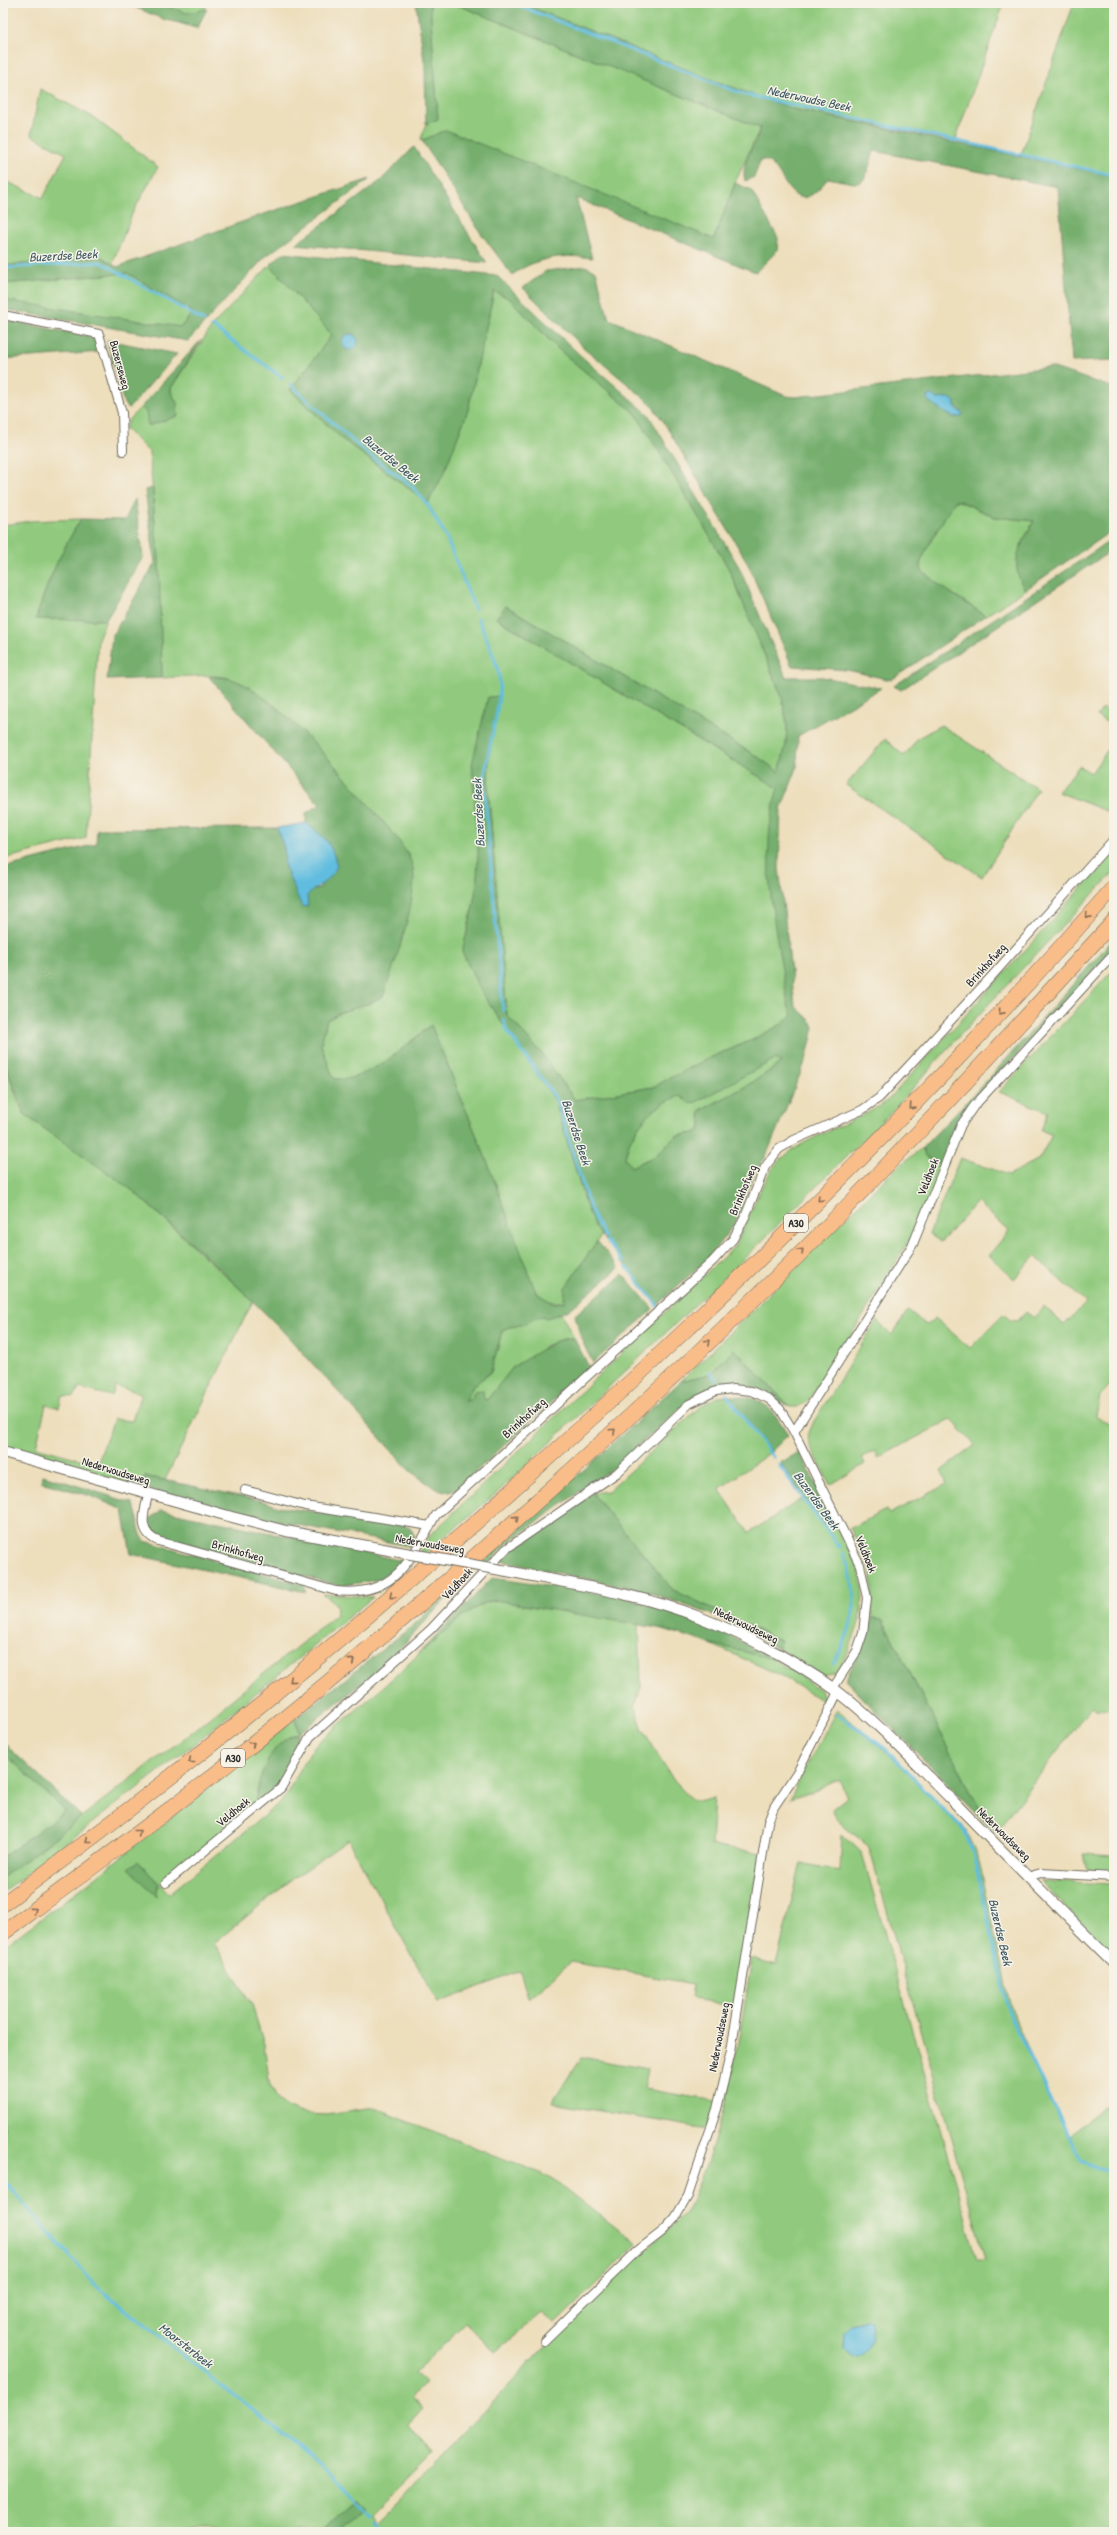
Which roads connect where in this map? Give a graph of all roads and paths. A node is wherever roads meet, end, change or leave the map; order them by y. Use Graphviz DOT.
graph roads {
  1 [pos="3,315"];
  2 [pos="123,451"];
  3 [pos="1114,839"];
  4 [pos="1114,887"];
  5 [pos="1114,921"];
  6 [pos="1114,954"];
  7 [pos="794,1432"];
  8 [pos="3,1452"];
  9 [pos="246,1490"];
  10 [pos="148,1495"];
  11 [pos="430,1526"];
  12 [pos="836,1690"];
  13 [pos="1114,1876"];
  14 [pos="1027,1877"];
  15 [pos="166,1883"];
  16 [pos="3,1904"];
  17 [pos="3,1933"];
  18 [pos="1114,1963"];
  19 [pos="544,2341"];
  1 -- 2 [label="street, Buzerseweg"];
  3 -- 11 [label="street, Brinkhofweg"];
  4 -- 16 [label="highway, A30, one-way"];
  17 -- 5 [label="highway, A30, one-way"];
  6 -- 7 [label="street, Veldhoek"];
  7 -- 12 [label="street, Veldhoek"];
  7 -- 15 [label="street, Veldhoek"];
  8 -- 10 [label="street, Nederwoudseweg"];
  9 -- 11 [label="street"];
  10 -- 11 [label="street, Brinkhofweg"];
  10 -- 12 [label="street, Nederwoudseweg, bridge"];
  12 -- 14 [label="street, Nederwoudseweg"];
  12 -- 19 [label="street, Nederwoudseweg"];
  13 -- 14 [label="street"];
  14 -- 18 [label="street, Nederwoudseweg"];
}
